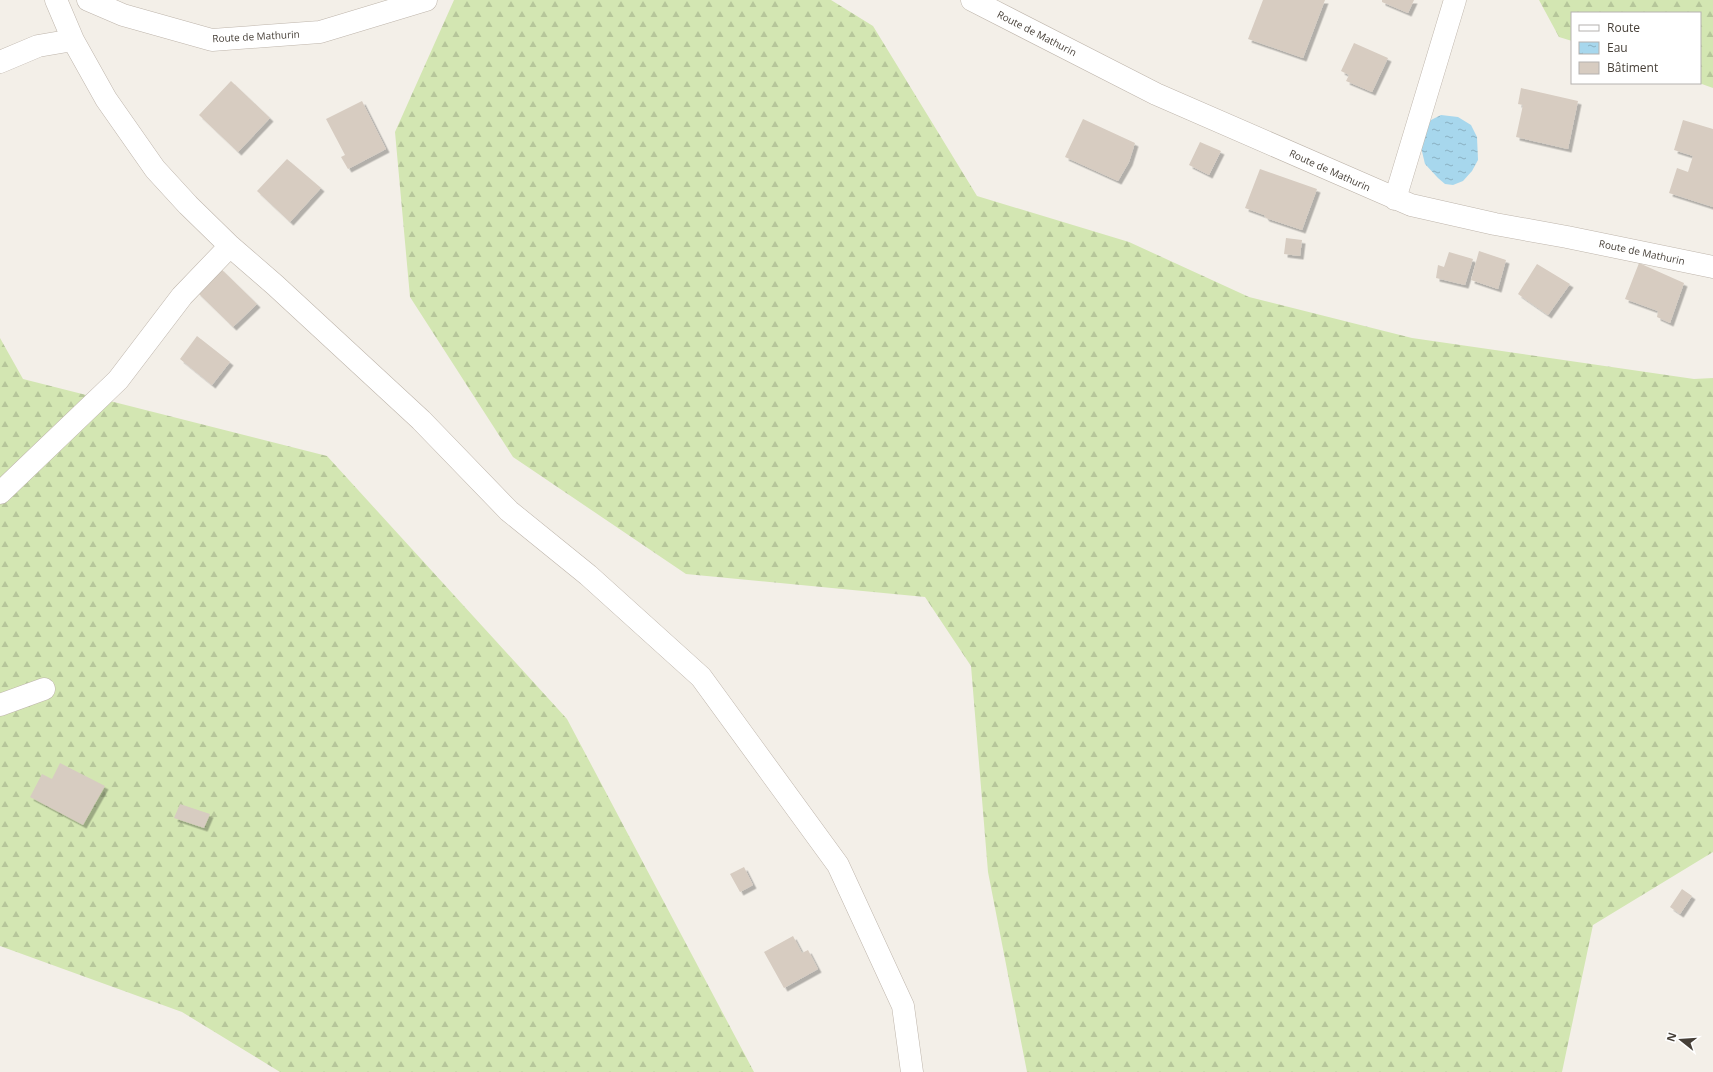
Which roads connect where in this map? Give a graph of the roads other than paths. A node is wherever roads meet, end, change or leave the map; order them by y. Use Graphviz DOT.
graph roads {
  1 [pos="56,0"];
  2 [pos="88,0"];
  3 [pos="426,0"];
  4 [pos="972,0"];
  5 [pos="1455,0"];
  6 [pos="73,40"];
  7 [pos="0,62"];
  8 [pos="1395,198"];
  9 [pos="230,246"];
  10 [pos="1713,266"];
  11 [pos="0,493"];
  12 [pos="44,689"];
  13 [pos="0,705"];
  14 [pos="912,1072"];
  1 -- 6 [label="street"];
  2 -- 3 [label="street, Route de Mathurin"];
  4 -- 8 [label="street, Route de Mathurin"];
  5 -- 8 [label="street"];
  6 -- 7 [label="street"];
  6 -- 9 [label="street"];
  8 -- 10 [label="street, Route de Mathurin"];
  9 -- 11 [label="street"];
  9 -- 14 [label="street"];
  12 -- 13 [label="street"];
}
